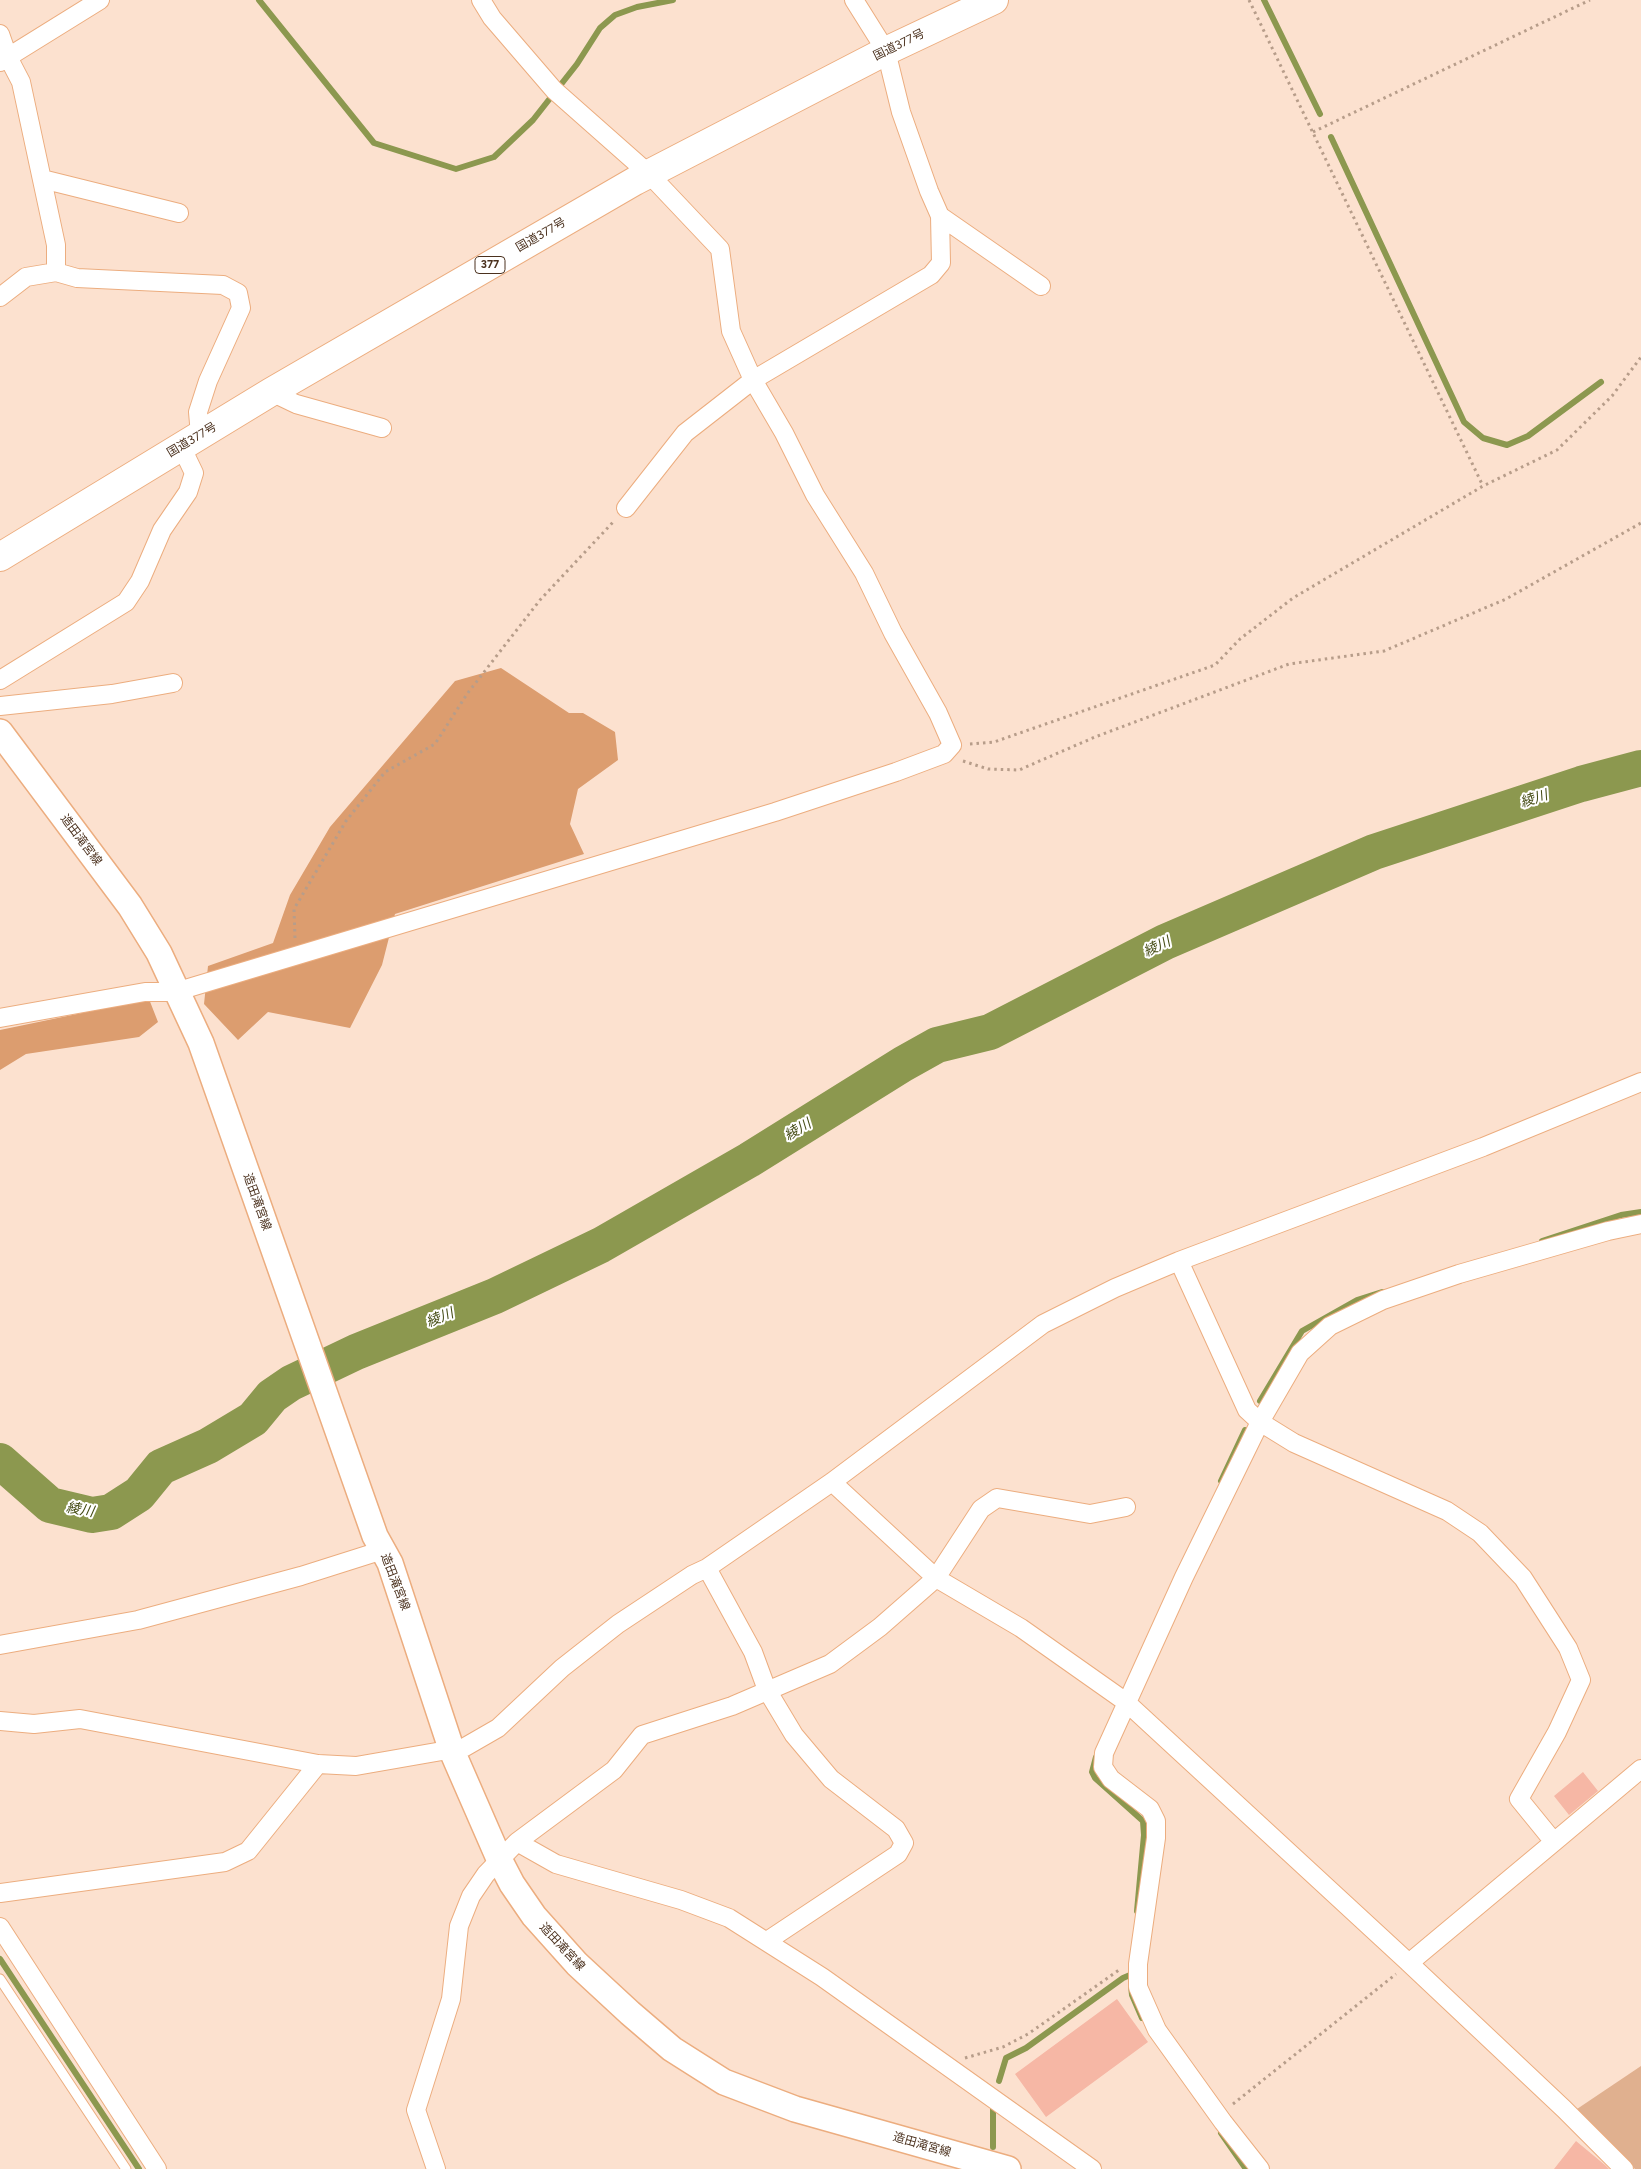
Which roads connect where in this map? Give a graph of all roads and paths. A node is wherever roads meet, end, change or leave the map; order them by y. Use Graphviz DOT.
graph roads {
  1 [pos="100,0"];
  2 [pos="482,0"];
  3 [pos="854,0"];
  4 [pos="994,0"];
  5 [pos="1249,0"];
  6 [pos="1590,0"];
  7 [pos="0,34"];
  8 [pos="886,50"];
  9 [pos="4,59"];
  10 [pos="1313,132"];
  11 [pos="649,174"];
  12 [pos="42,179"];
  13 [pos="179,214"];
  14 [pos="940,216"];
  15 [pos="56,272"];
  16 [pos="1041,286"];
  17 [pos="0,297"];
  18 [pos="1641,357"];
  19 [pos="753,380"];
  20 [pos="271,392"];
  21 [pos="382,428"];
  22 [pos="190,441"];
  23 [pos="1483,486"];
  24 [pos="626,508"];
  25 [pos="1641,523"];
  26 [pos="0,557"];
  27 [pos="0,680"];
  28 [pos="173,683"];
  29 [pos="0,706"];
  30 [pos="0,732"];
  31 [pos="948,750"];
  32 [pos="295,956"];
  33 [pos="175,992"];
  34 [pos="0,1018"];
  35 [pos="1641,1082"];
  36 [pos="1641,1224"];
  37 [pos="1179,1261"];
  38 [pos="1260,1422"];
  39 [pos="832,1482"];
  40 [pos="1126,1507"];
  41 [pos="382,1550"];
  42 [pos="707,1568"];
  43 [pos="936,1578"];
  44 [pos="0,1645"];
  45 [pos="767,1690"];
  46 [pos="1126,1702"];
  47 [pos="0,1721"];
  48 [pos="452,1750"];
  49 [pos="318,1764"];
  50 [pos="1641,1769"];
  51 [pos="517,1842"];
  52 [pos="1554,1842"];
  53 [pos="500,1861"];
  54 [pos="0,1892"];
  55 [pos="0,1927"];
  56 [pos="767,1941"];
  57 [pos="1409,1963"];
  58 [pos="1138,1964"];
  59 [pos="0,1979"];
  60 [pos="945,2063"];
  61 [pos="1223,2122"];
  62 [pos="126,2169"];
  63 [pos="157,2169"];
  64 [pos="436,2169"];
  65 [pos="1008,2169"];
  66 [pos="1092,2169"];
  67 [pos="1260,2169"];
  68 [pos="1624,2169"];
  1 -- 9 [label="street"];
  2 -- 11 [label="street"];
  3 -- 8 [label="street"];
  4 -- 8 [label="highway, 国道377号 / 377"];
  5 -- 10 [label="path"];
  6 -- 10 [label="path"];
  7 -- 9 [label="street"];
  8 -- 11 [label="highway, 国道377号 / 377"];
  8 -- 14 [label="street"];
  9 -- 12 [label="street"];
  10 -- 23 [label="path"];
  11 -- 19 [label="street"];
  11 -- 20 [label="highway, 国道377号 / 377"];
  12 -- 13 [label="street"];
  12 -- 15 [label="street"];
  14 -- 16 [label="street"];
  14 -- 19 [label="street"];
  15 -- 17 [label="street"];
  15 -- 22 [label="street"];
  18 -- 23 [label="path"];
  19 -- 24 [label="street"];
  19 -- 31 [label="street"];
  20 -- 21 [label="street"];
  20 -- 22 [label="highway, 国道377号 / 377"];
  22 -- 26 [label="highway, 国道377号 / 377"];
  22 -- 27 [label="street"];
  23 -- 31 [label="path"];
  24 -- 32 [label="path"];
  25 -- 31 [label="path"];
  28 -- 29 [label="street"];
  30 -- 33 [label="main road, 造田滝宮線"];
  31 -- 32 [label="street"];
  32 -- 33 [label="street"];
  33 -- 34 [label="street"];
  33 -- 41 [label="main road, 造田滝宮線"];
  35 -- 37 [label="street"];
  36 -- 38 [label="street"];
  37 -- 38 [label="street"];
  37 -- 39 [label="street"];
  38 -- 46 [label="street"];
  38 -- 52 [label="street"];
  39 -- 42 [label="street"];
  39 -- 43 [label="street"];
  40 -- 43 [label="street"];
  41 -- 44 [label="street"];
  41 -- 48 [label="main road, 造田滝宮線"];
  42 -- 45 [label="street"];
  42 -- 48 [label="street"];
  43 -- 45 [label="street"];
  43 -- 46 [label="street"];
  45 -- 51 [label="street"];
  45 -- 56 [label="street"];
  46 -- 57 [label="street"];
  46 -- 58 [label="street"];
  47 -- 49 [label="street"];
  48 -- 49 [label="street"];
  48 -- 53 [label="main road, 造田滝宮線"];
  49 -- 54 [label="street"];
  50 -- 52 [label="street"];
  51 -- 53 [label="street"];
  51 -- 56 [label="street"];
  52 -- 57 [label="street"];
  53 -- 64 [label="street"];
  53 -- 65 [label="main road, 造田滝宮線"];
  55 -- 63 [label="street"];
  56 -- 60 [label="street"];
  57 -- 61 [label="path"];
  57 -- 68 [label="street"];
  58 -- 60 [label="path"];
  58 -- 61 [label="street"];
  59 -- 62 [label="lane"];
  60 -- 66 [label="street"];
  61 -- 67 [label="street"];
}
